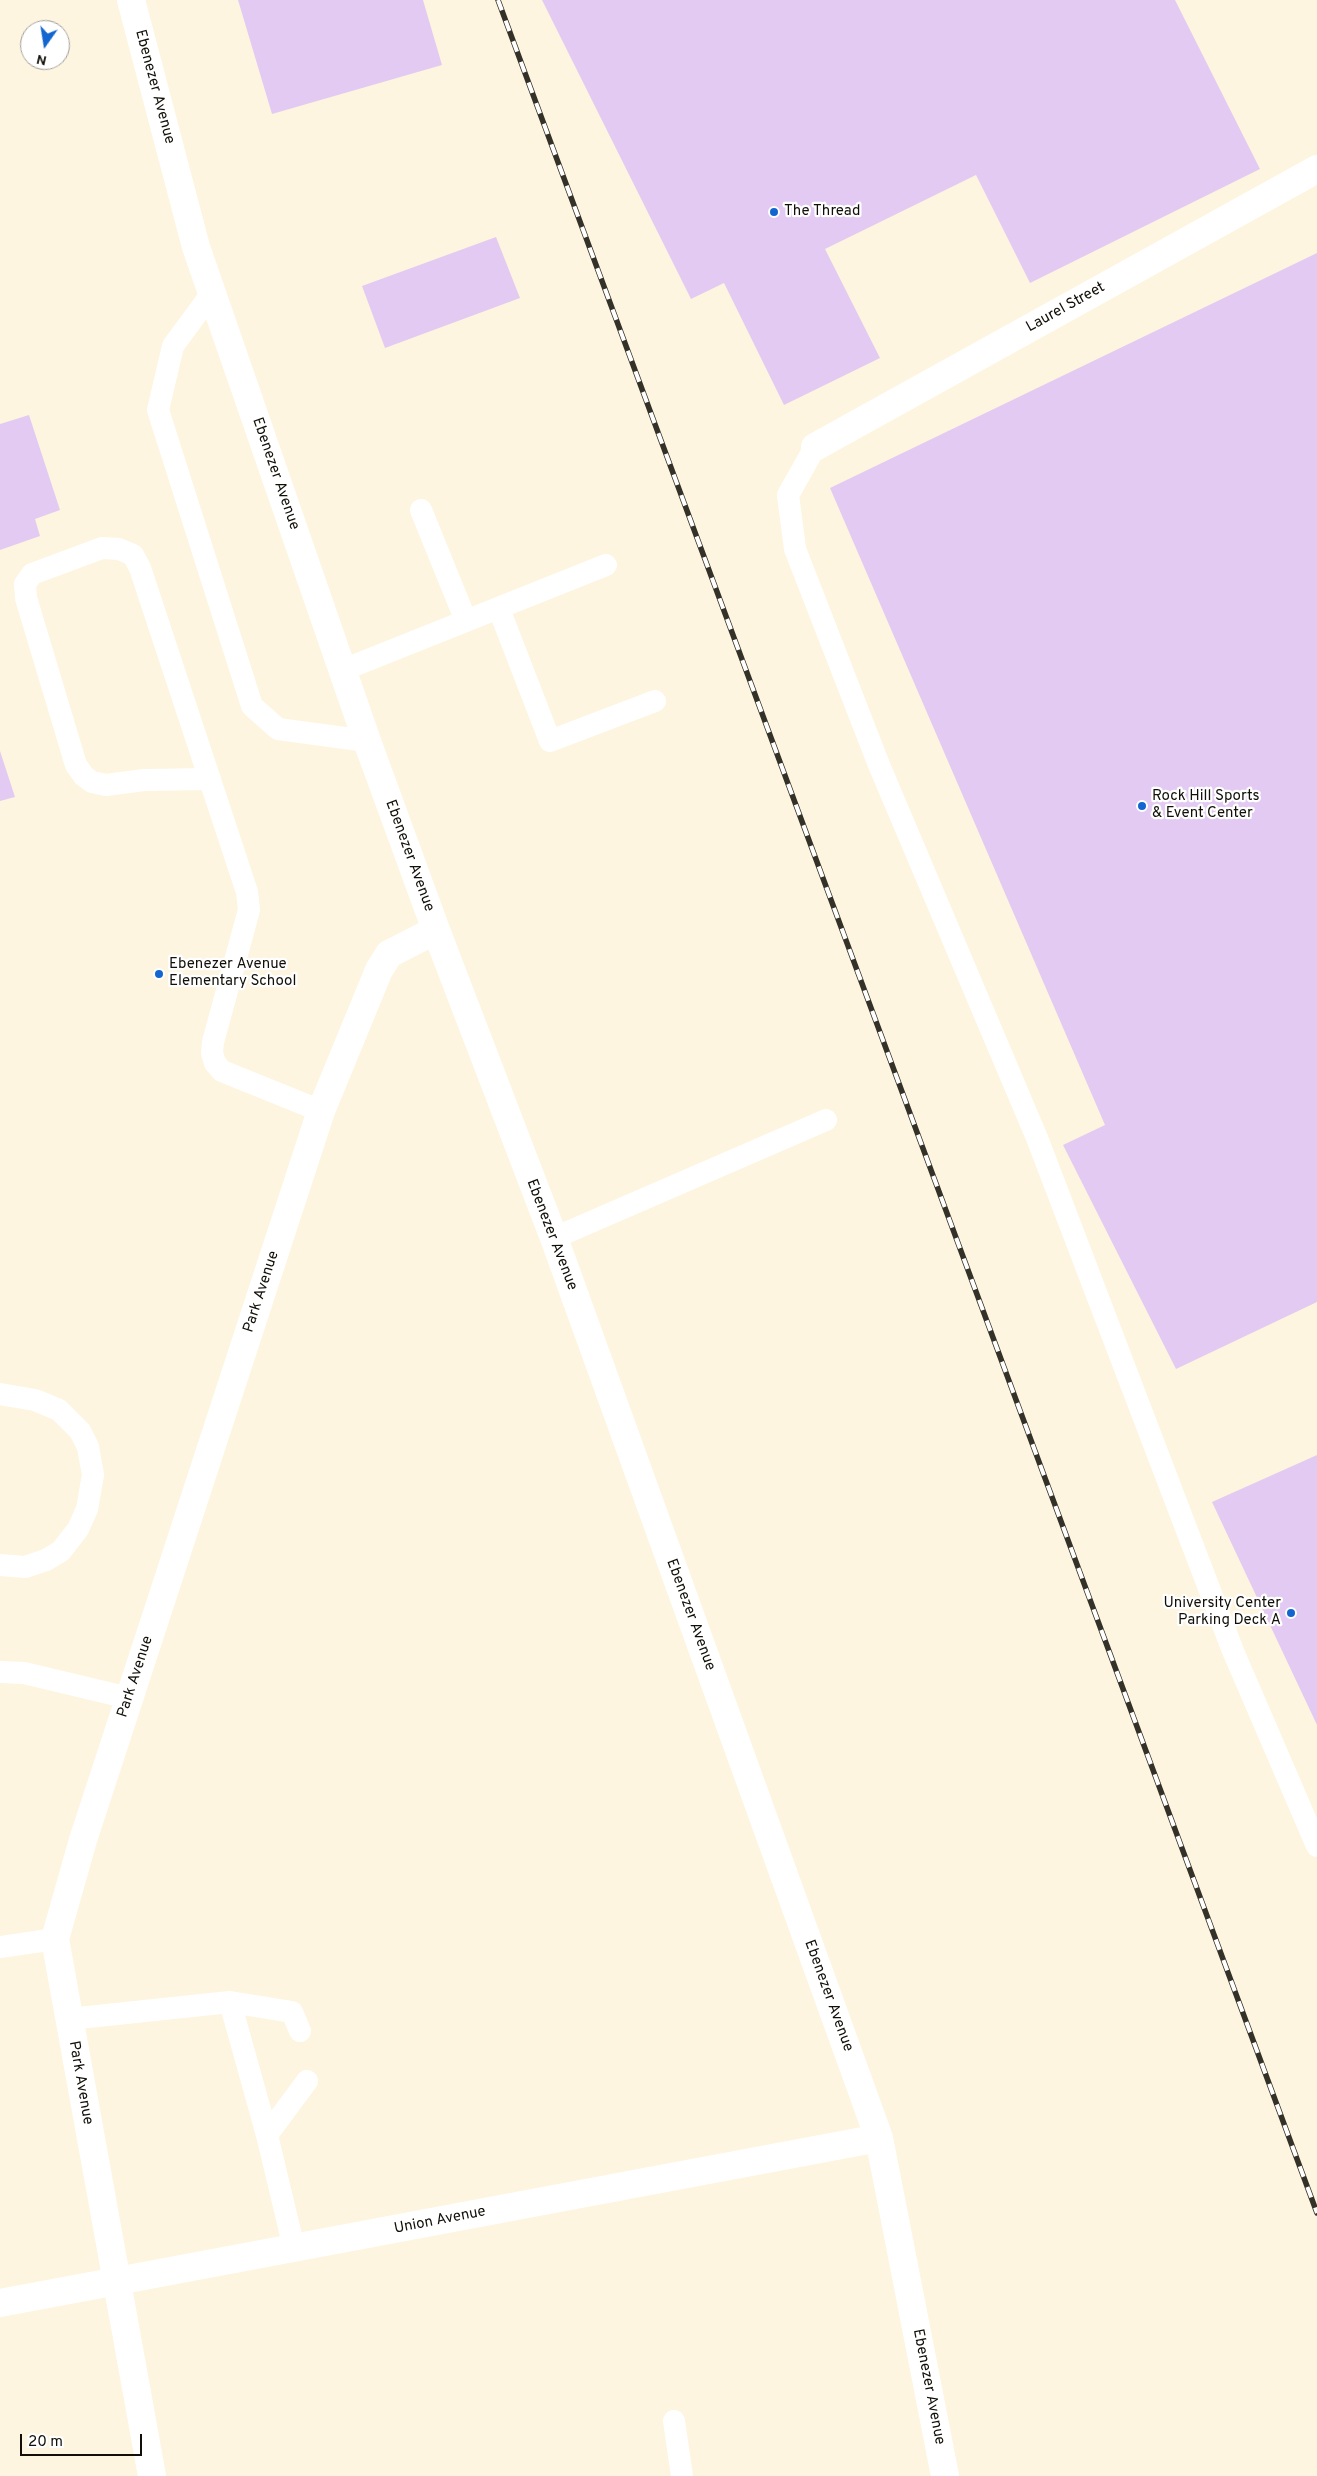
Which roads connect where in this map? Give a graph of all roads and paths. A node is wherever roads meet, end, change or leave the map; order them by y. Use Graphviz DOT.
graph roads {
  1 [pos="131,0"];
  2 [pos="1317,169"];
  3 [pos="212,293"];
  4 [pos="815,447"];
  5 [pos="422,510"];
  6 [pos="606,565"];
  7 [pos="499,609"];
  8 [pos="466,621"];
  9 [pos="343,670"];
  10 [pos="655,701"];
  11 [pos="367,741"];
  12 [pos="210,779"];
  13 [pos="436,930"];
  14 [pos="321,1111"];
  15 [pos="826,1120"];
  16 [pos="554,1238"];
  17 [pos="0,1394"];
  18 [pos="0,1565"];
  19 [pos="0,1672"];
  20 [pos="129,1698"];
  21 [pos="1317,1846"];
  22 [pos="55,1939"];
  23 [pos="0,1947"];
  24 [pos="230,2002"];
  25 [pos="69,2019"];
  26 [pos="300,2031"];
  27 [pos="307,2082"];
  28 [pos="268,2135"];
  29 [pos="880,2138"];
  30 [pos="294,2248"];
  31 [pos="116,2282"];
  32 [pos="0,2303"];
  33 [pos="674,2422"];
  34 [pos="152,2476"];
  35 [pos="682,2476"];
  36 [pos="945,2476"];
  1 -- 3 [label="street, Ebenezer Avenue"];
  2 -- 4 [label="street, Laurel Street"];
  3 -- 9 [label="street, Ebenezer Avenue"];
  3 -- 11 [label="lane"];
  4 -- 21 [label="lane"];
  5 -- 8 [label="lane"];
  6 -- 7 [label="lane"];
  7 -- 8 [label="lane"];
  7 -- 10 [label="lane"];
  8 -- 9 [label="lane"];
  9 -- 11 [label="street, Ebenezer Avenue"];
  11 -- 13 [label="street, Ebenezer Avenue"];
  12 -- 12 [label="lane"];
  12 -- 14 [label="lane"];
  13 -- 14 [label="street, Park Avenue"];
  13 -- 16 [label="street, Ebenezer Avenue"];
  14 -- 20 [label="street, Park Avenue"];
  15 -- 16 [label="lane"];
  16 -- 29 [label="street, Ebenezer Avenue"];
  17 -- 18 [label="lane"];
  19 -- 20 [label="lane"];
  20 -- 22 [label="street, Park Avenue"];
  22 -- 23 [label="lane"];
  22 -- 25 [label="street, Park Avenue"];
  24 -- 25 [label="lane"];
  24 -- 26 [label="lane"];
  24 -- 28 [label="lane"];
  25 -- 31 [label="street, Park Avenue"];
  27 -- 28 [label="lane"];
  28 -- 30 [label="lane"];
  29 -- 30 [label="street, Union Avenue"];
  29 -- 36 [label="street, Ebenezer Avenue"];
  30 -- 31 [label="street, Union Avenue"];
  31 -- 32 [label="street, Union Avenue"];
  31 -- 34 [label="street, Park Avenue"];
  33 -- 35 [label="lane"];
}
